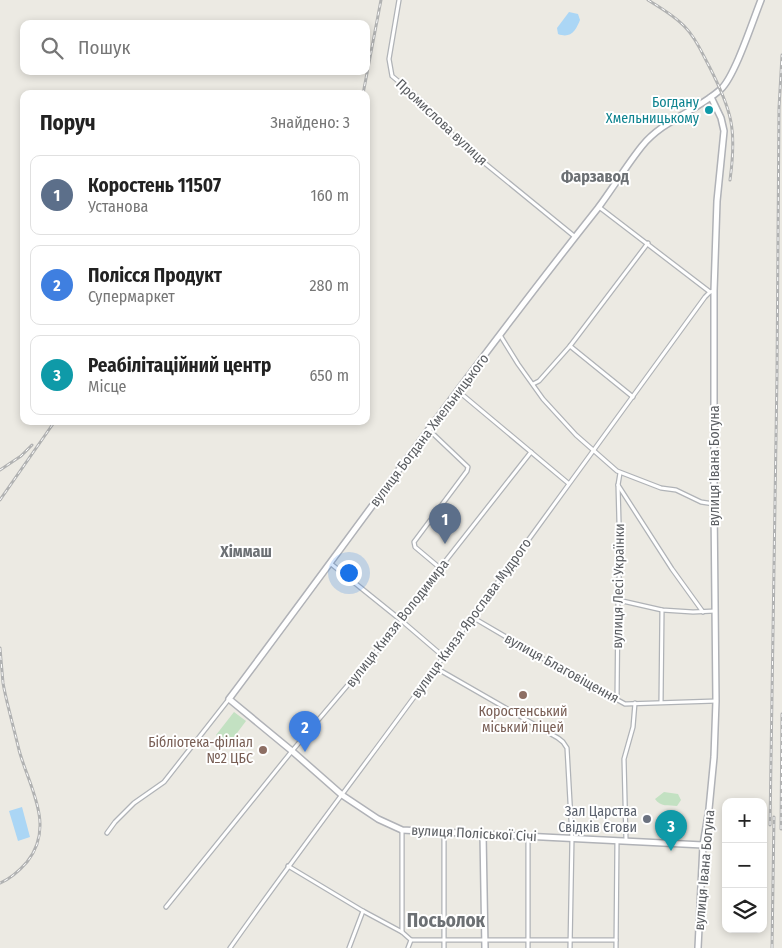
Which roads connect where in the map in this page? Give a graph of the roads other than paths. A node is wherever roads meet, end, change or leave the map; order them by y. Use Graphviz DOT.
graph roads {
  1 [pos="399,0"];
  2 [pos="761,0"];
  3 [pos="711,97"];
  4 [pos="599,207"];
  5 [pos="574,236"];
  6 [pos="648,243"];
  7 [pos="712,292"];
  8 [pos="500,335"];
  9 [pos="570,346"];
  10 [pos="533,384"];
  11 [pos="458,391"];
  12 [pos="633,397"];
  13 [pos="428,430"];
  14 [pos="594,450"];
  15 [pos="531,452"];
  16 [pos="620,472"];
  17 [pos="568,483"];
  18 [pos="618,485"];
  19 [pos="714,504"];
  20 [pos="330,563"];
  21 [pos="440,568"];
  22 [pos="618,600"];
  23 [pos="662,610"];
  24 [pos="714,611"];
  25 [pos="703,612"];
  26 [pos="472,617"];
  27 [pos="402,621"];
  28 [pos="444,657"];
  29 [pos="436,668"];
  30 [pos="230,699"];
  31 [pos="617,699"];
  32 [pos="716,701"];
  33 [pos="661,702"];
  34 [pos="634,704"];
  35 [pos="292,751"];
  36 [pos="342,795"];
  37 [pos="402,830"];
  38 [pos="444,833"];
  39 [pos="106,834"];
  40 [pos="483,834"];
  41 [pos="528,836"];
  42 [pos="572,838"];
  43 [pos="616,840"];
  44 [pos="626,840"];
  45 [pos="703,845"];
  46 [pos="288,866"];
  47 [pos="166,907"];
  48 [pos="363,911"];
  49 [pos="402,932"];
  50 [pos="411,940"];
  51 [pos="485,940"];
  52 [pos="528,940"];
  53 [pos="570,940"];
  54 [pos="616,940"];
  55 [pos="444,941"];
  56 [pos="230,948"];
  57 [pos="349,948"];
  58 [pos="408,948"];
  59 [pos="444,948"];
  60 [pos="485,948"];
  61 [pos="528,948"];
  62 [pos="570,948"];
  63 [pos="616,948"];
  64 [pos="698,948"];
  1 -- 5 [label="street, Промислова вулиця"];
  2 -- 3 [label="street"];
  3 -- 4 [label="street, вулиця Богдана Хмельницького"];
  3 -- 7 [label="street, вулиця Івана Богуна"];
  4 -- 5 [label="street, вулиця Богдана Хмельницького"];
  4 -- 6 [label="street"];
  5 -- 8 [label="street, вулиця Богдана Хмельницького"];
  6 -- 7 [label="street"];
  6 -- 9 [label="street"];
  7 -- 12 [label="street, вулиця Князя Ярослава Мудрого"];
  7 -- 19 [label="street, вулиця Івана Богуна"];
  8 -- 10 [label="street"];
  8 -- 11 [label="street, вулиця Богдана Хмельницького"];
  9 -- 10 [label="street"];
  9 -- 12 [label="street"];
  10 -- 14 [label="street"];
  11 -- 13 [label="street, вулиця Богдана Хмельницького"];
  11 -- 15 [label="street"];
  12 -- 14 [label="street, вулиця Князя Ярослава Мудрого"];
  13 -- 20 [label="street, вулиця Богдана Хмельницького"];
  13 -- 21 [label="street"];
  14 -- 16 [label="street"];
  14 -- 17 [label="street, вулиця Князя Ярослава Мудрого"];
  15 -- 17 [label="street"];
  15 -- 21 [label="street, вулиця Князя Володимира"];
  16 -- 18 [label="street, вулиця Лесі Українки"];
  16 -- 19 [label="street"];
  17 -- 26 [label="street, вулиця Князя Ярослава Мудрого"];
  18 -- 22 [label="street, вулиця Лесі Українки"];
  18 -- 25 [label="street"];
  19 -- 24 [label="street, вулиця Івана Богуна"];
  20 -- 27 [label="street"];
  20 -- 30 [label="street, вулиця Богдана Хмельницького"];
  21 -- 27 [label="street, вулиця Князя Володимира"];
  22 -- 23 [label="street"];
  22 -- 31 [label="street, вулиця Лесі Українки"];
  23 -- 25 [label="street"];
  23 -- 33 [label="street"];
  24 -- 25 [label="street"];
  24 -- 32 [label="street, вулиця Івана Богуна"];
  26 -- 28 [label="street, вулиця Князя Ярослава Мудрого"];
  26 -- 31 [label="street, вулиця Благовіщення"];
  27 -- 28 [label="street"];
  27 -- 35 [label="street, вулиця Князя Володимира"];
  28 -- 29 [label="street, вулиця Князя Ярослава Мудрого"];
  29 -- 36 [label="street, вулиця Князя Ярослава Мудрого"];
  29 -- 42 [label="street"];
  30 -- 35 [label="street, вулиця Поліської Січі"];
  30 -- 39 [label="street, вулиця Богдана Хмельницького"];
  31 -- 34 [label="street, вулиця Благовіщення"];
  32 -- 33 [label="street, вулиця Благовіщення"];
  32 -- 45 [label="street, вулиця Івана Богуна"];
  33 -- 34 [label="street, вулиця Благовіщення"];
  34 -- 44 [label="street"];
  35 -- 36 [label="street, вулиця Поліської Січі"];
  35 -- 47 [label="street, вулиця Князя Володимира"];
  36 -- 37 [label="street, вулиця Поліської Січі"];
  36 -- 46 [label="street, вулиця Князя Ярослава Мудрого"];
  37 -- 38 [label="street, вулиця Поліської Січі"];
  37 -- 49 [label="street"];
  38 -- 40 [label="street, вулиця Поліської Січі"];
  38 -- 55 [label="street"];
  40 -- 41 [label="street, вулиця Поліської Січі"];
  40 -- 51 [label="street"];
  41 -- 42 [label="street, вулиця Поліської Січі"];
  41 -- 52 [label="street"];
  42 -- 43 [label="street, вулиця Поліської Січі"];
  42 -- 53 [label="street"];
  43 -- 44 [label="street, вулиця Поліської Січі"];
  43 -- 54 [label="street"];
  44 -- 45 [label="street, вулиця Поліської Січі"];
  45 -- 64 [label="street, вулиця Івана Богуна"];
  46 -- 48 [label="street"];
  46 -- 56 [label="street, вулиця Князя Ярослава Мудрого"];
  48 -- 49 [label="street"];
  48 -- 57 [label="street"];
  49 -- 50 [label="street"];
  50 -- 55 [label="street"];
  50 -- 58 [label="street"];
  51 -- 52 [label="street"];
  51 -- 55 [label="street"];
  51 -- 60 [label="street"];
  52 -- 53 [label="street"];
  52 -- 61 [label="street"];
  53 -- 54 [label="street"];
  53 -- 62 [label="street"];
  54 -- 63 [label="street"];
  55 -- 59 [label="street"];
}
